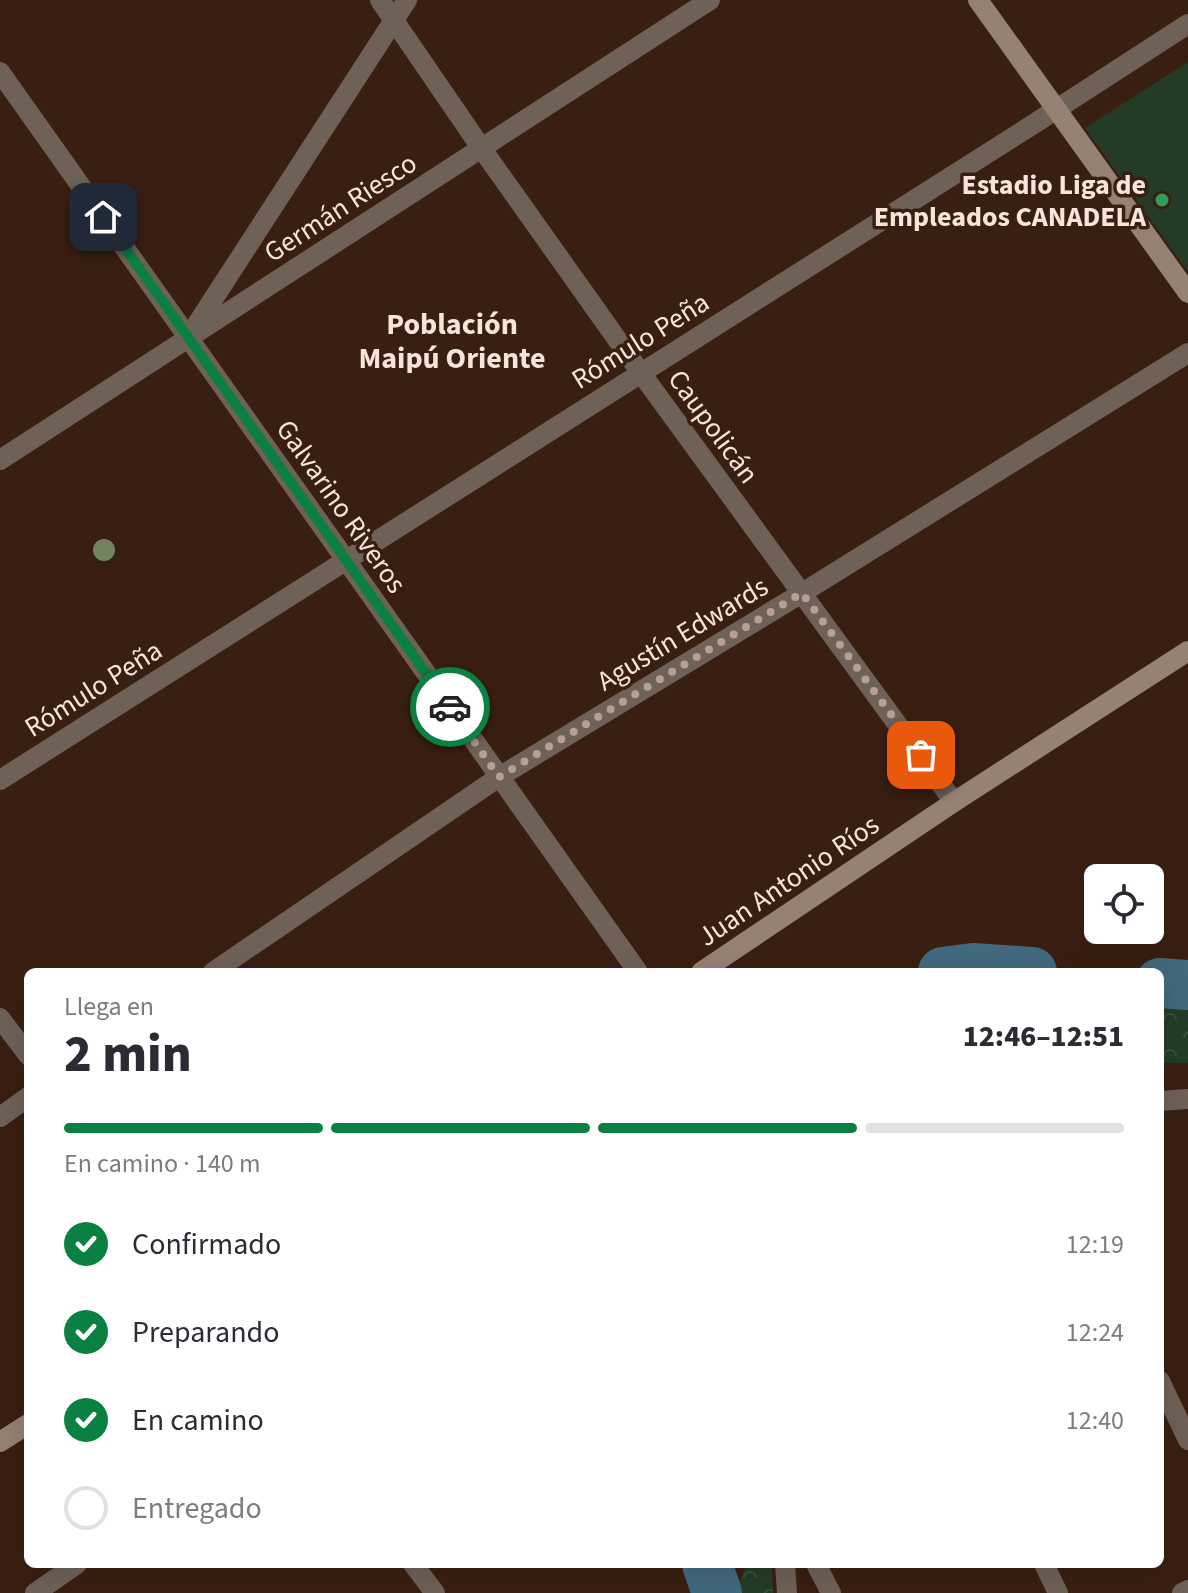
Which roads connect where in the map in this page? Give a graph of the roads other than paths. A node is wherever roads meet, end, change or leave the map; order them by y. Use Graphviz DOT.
graph roads {
  1 [pos="380,0"];
  2 [pos="407,0"];
  3 [pos="710,0"];
  4 [pos="978,0"];
  5 [pos="394,19"];
  6 [pos="1188,24"];
  7 [pos="0,72"];
  8 [pos="1056,109"];
  9 [pos="482,149"];
  10 [pos="1188,293"];
  11 [pos="188,338"];
  12 [pos="1188,353"];
  13 [pos="641,373"];
  14 [pos="0,460"];
  15 [pos="346,561"];
  16 [pos="802,593"];
  17 [pos="1188,651"];
  18 [pos="499,777"];
  19 [pos="0,780"];
  20 [pos="954,802"];
  21 [pos="219,968"];
  22 [pos="635,968"];
  23 [pos="707,968"];
  24 [pos="0,1018"];
  25 [pos="24,1050"];
  26 [pos="1188,1099"];
  27 [pos="24,1100"];
  28 [pos="1164,1101"];
  29 [pos="0,1117"];
  30 [pos="1164,1389"];
  31 [pos="24,1427"];
  32 [pos="1188,1440"];
  33 [pos="0,1442"];
  34 [pos="71,1568"];
  35 [pos="416,1568"];
  36 [pos="785,1568"];
  37 [pos="818,1568"];
  38 [pos="1046,1568"];
  39 [pos="1188,1590"];
  40 [pos="35,1593"];
  41 [pos="435,1593"];
  42 [pos="787,1593"];
  43 [pos="831,1593"];
  44 [pos="1058,1593"];
  45 [pos="1182,1593"];
  1 -- 5 [label="street, Caupolicán"];
  2 -- 5 [label="street"];
  3 -- 9 [label="street, Germán Riesco"];
  4 -- 8 [label="main road"];
  5 -- 9 [label="street, Caupolicán"];
  5 -- 11 [label="street"];
  6 -- 8 [label="street, Rómulo Peña"];
  7 -- 11 [label="street, Galvarino Riveros"];
  8 -- 10 [label="main road"];
  8 -- 13 [label="street, Rómulo Peña"];
  9 -- 11 [label="street, Germán Riesco"];
  9 -- 13 [label="street, Caupolicán"];
  11 -- 14 [label="street, Germán Riesco"];
  11 -- 15 [label="street, Galvarino Riveros"];
  12 -- 16 [label="street, Agustín Edwards"];
  13 -- 15 [label="street, Rómulo Peña"];
  13 -- 16 [label="street, Caupolicán"];
  15 -- 18 [label="street, Galvarino Riveros"];
  15 -- 19 [label="street, Rómulo Peña"];
  16 -- 18 [label="street, Agustín Edwards"];
  16 -- 20 [label="street, Caupolicán"];
  17 -- 20 [label="main road, Juan Antonio Ríos"];
  18 -- 21 [label="street, Agustín Edwards"];
  18 -- 22 [label="street, Galvarino Riveros"];
  20 -- 23 [label="main road, Juan Antonio Ríos"];
  24 -- 25 [label="street"];
  26 -- 28 [label="street"];
  27 -- 29 [label="street"];
  30 -- 32 [label="street"];
  31 -- 33 [label="main road"];
  34 -- 40 [label="street"];
  35 -- 41 [label="street"];
  36 -- 42 [label="street"];
  37 -- 43 [label="street"];
  38 -- 44 [label="street"];
  39 -- 45 [label="street"];
}
